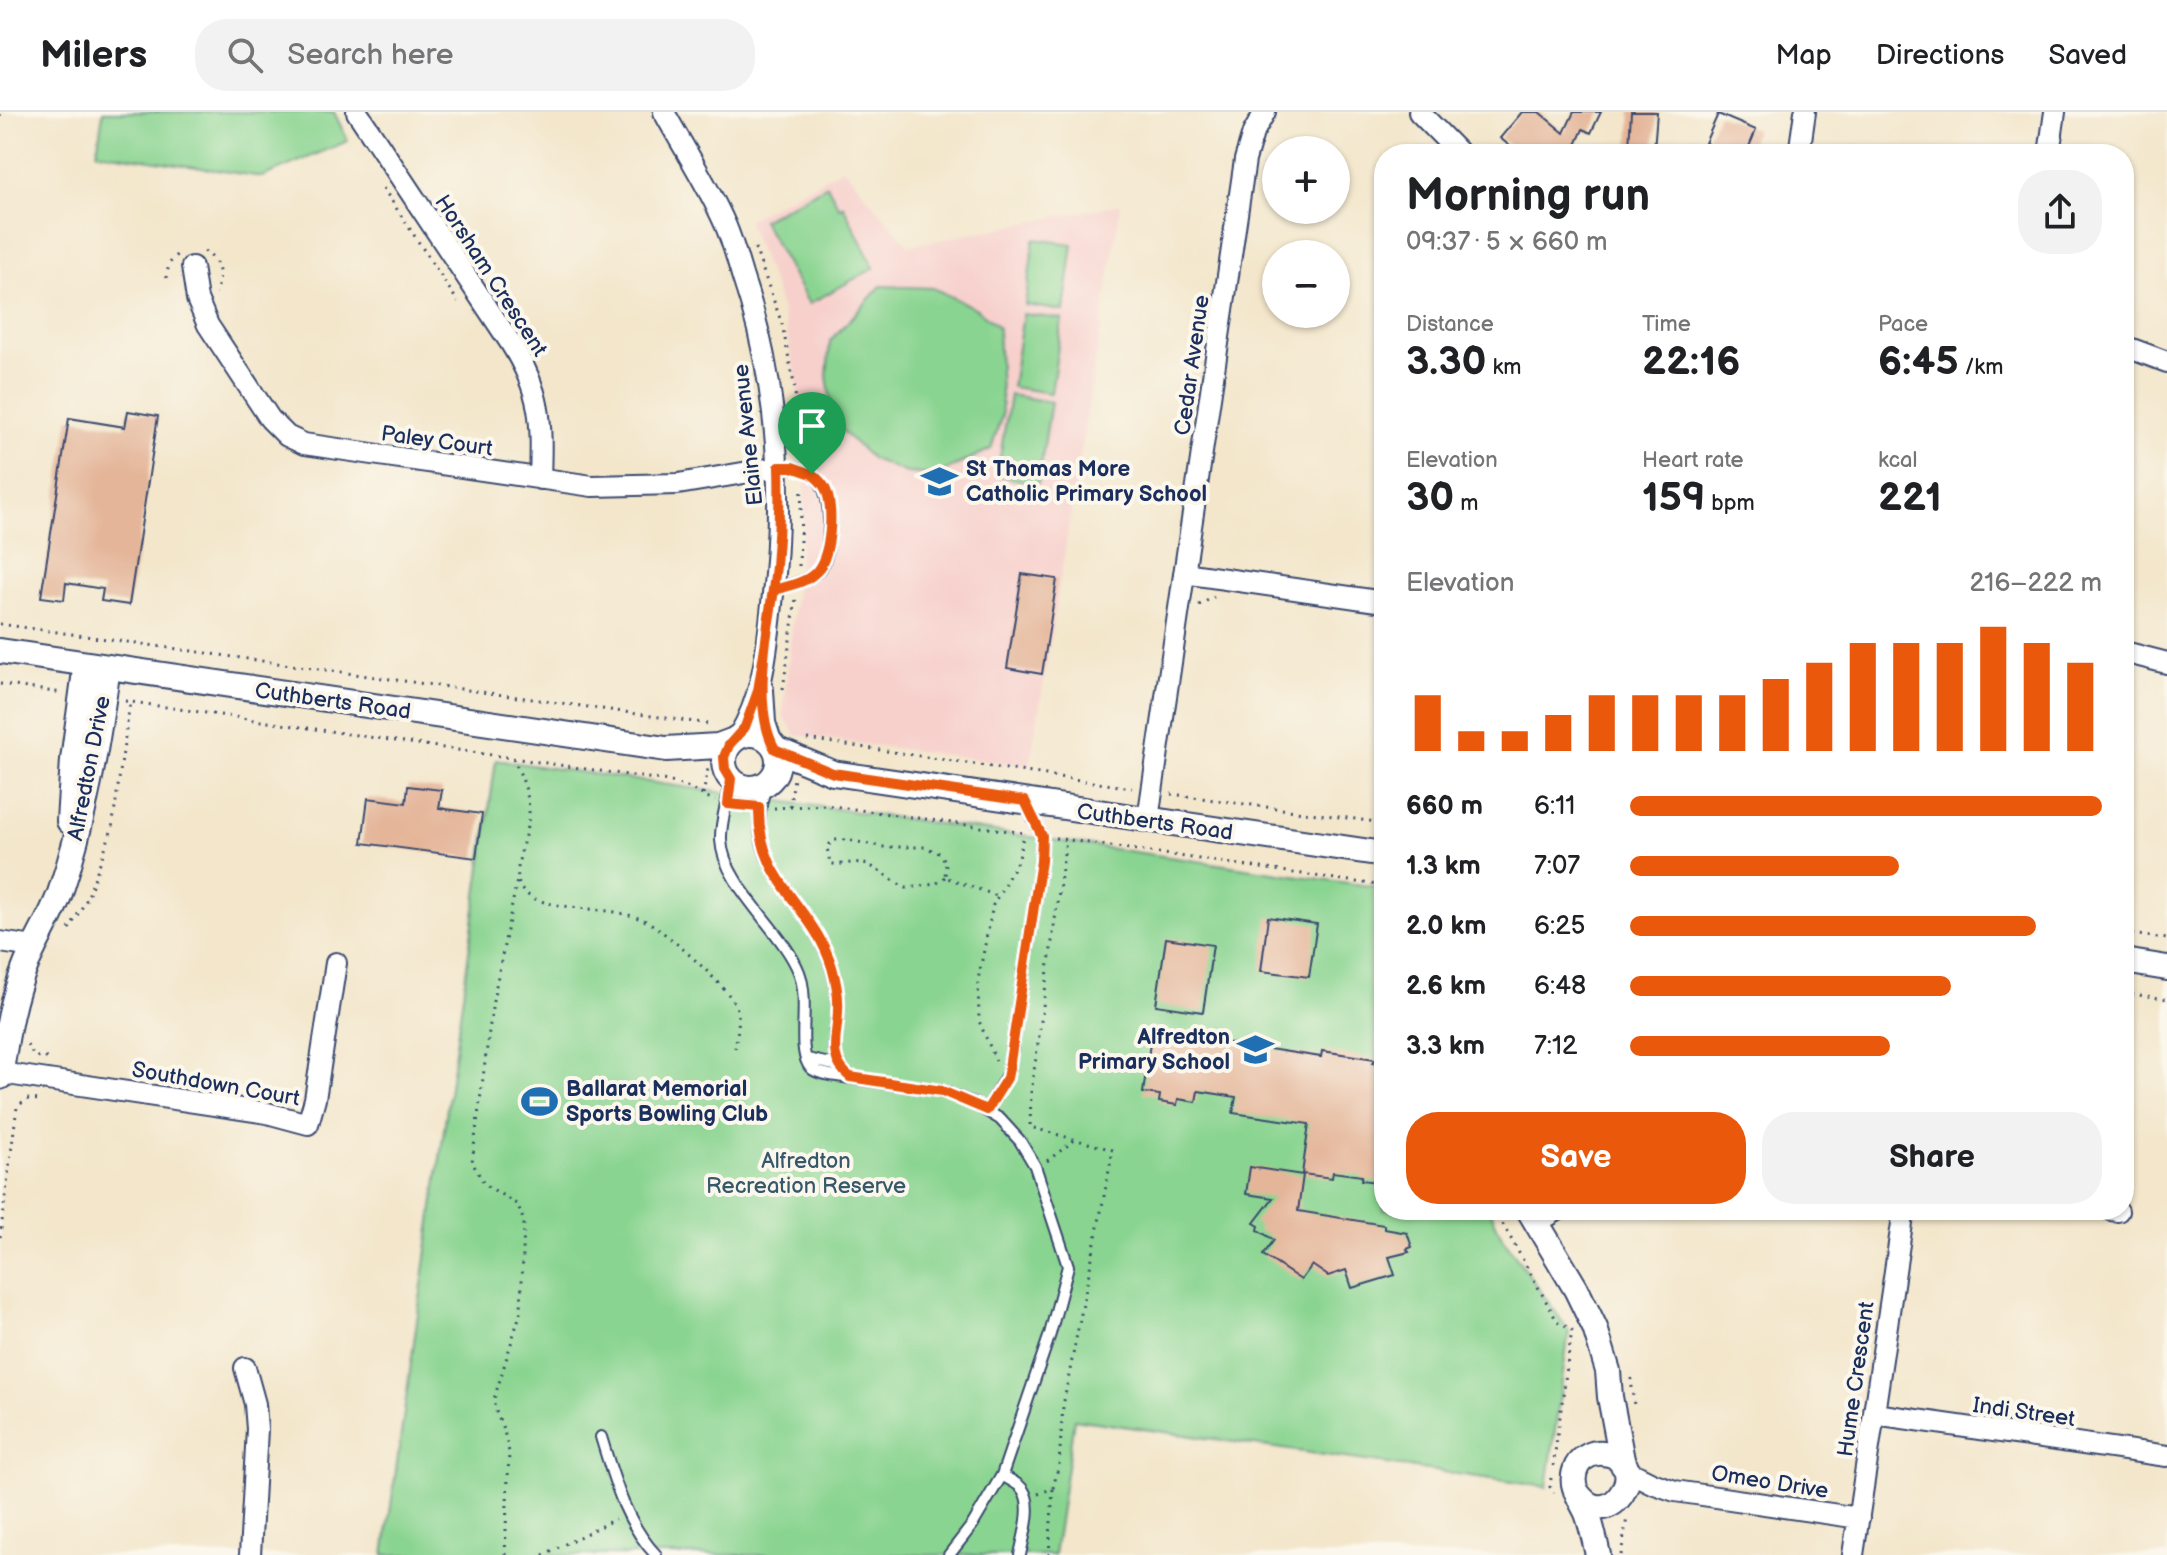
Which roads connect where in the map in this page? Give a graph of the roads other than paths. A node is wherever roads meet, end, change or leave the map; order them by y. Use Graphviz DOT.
graph roads {
  1 [pos="357,112"];
  2 [pos="664,112"];
  3 [pos="1265,112"];
  4 [pos="1419,112"];
  5 [pos="1805,112"];
  6 [pos="2055,112"];
  7 [pos="1450,144"];
  8 [pos="1800,144"];
  9 [pos="2050,144"];
  10 [pos="191,256"];
  11 [pos="2134,350"];
  12 [pos="2167,362"];
  13 [pos="779,467"];
  14 [pos="540,479"];
  15 [pos="1184,573"];
  16 [pos="774,590"];
  17 [pos="1374,601"];
  18 [pos="0,651"];
  19 [pos="2134,655"];
  20 [pos="2167,663"];
  21 [pos="97,666"];
  22 [pos="762,679"];
  23 [pos="730,734"];
  24 [pos="781,743"];
  25 [pos="666,749"];
  26 [pos="833,773"];
  27 [pos="730,777"];
  28 [pos="769,781"];
  29 [pos="1025,801"];
  30 [pos="1148,819"];
  31 [pos="1374,853"];
  32 [pos="0,942"];
  33 [pos="34,947"];
  34 [pos="336,963"];
  35 [pos="2134,963"];
  36 [pos="2167,968"];
  37 [pos="807,1059"];
  38 [pos="839,1066"];
  39 [pos="0,1075"];
  40 [pos="850,1077"];
  41 [pos="987,1110"];
  42 [pos="1534,1220"];
  43 [pos="1903,1220"];
  44 [pos="245,1368"];
  45 [pos="1610,1397"];
  46 [pos="1875,1414"];
  47 [pos="601,1437"];
  48 [pos="2167,1456"];
  49 [pos="1578,1465"];
  50 [pos="1625,1468"];
  51 [pos="1002,1475"];
  52 [pos="1675,1491"];
  53 [pos="1566,1494"];
  54 [pos="1620,1498"];
  55 [pos="1859,1518"];
  56 [pos="250,1555"];
  57 [pos="656,1555"];
  58 [pos="949,1555"];
  59 [pos="1020,1555"];
  60 [pos="1598,1555"];
  61 [pos="1853,1555"];
  1 -- 14 [label="street, Horsham Crescent"];
  2 -- 13 [label="street, Elaine Avenue"];
  3 -- 15 [label="street, Cedar Avenue"];
  4 -- 7 [label="street"];
  5 -- 8 [label="street"];
  6 -- 9 [label="street"];
  10 -- 14 [label="street, Paley Court"];
  11 -- 12 [label="street"];
  13 -- 14 [label="street, Paley Court"];
  13 -- 16 [label="street, Elaine Avenue"];
  13 -- 16 [label="lane"];
  15 -- 17 [label="street"];
  15 -- 30 [label="street, Cedar Avenue"];
  16 -- 22 [label="street, Elaine Avenue"];
  18 -- 21 [label="street, Cuthberts Road"];
  19 -- 20 [label="street"];
  21 -- 25 [label="street, Cuthberts Road"];
  21 -- 33 [label="street, Alfredton Drive"];
  22 -- 23 [label="street, Elaine Avenue"];
  22 -- 24 [label="street, Elaine Avenue"];
  23 -- 24 [label="street"];
  23 -- 25 [label="street, Cuthberts Road"];
  23 -- 27 [label="street"];
  24 -- 26 [label="street, Cuthberts Road"];
  24 -- 28 [label="street"];
  25 -- 27 [label="street, Cuthberts Road"];
  26 -- 28 [label="street, Cuthberts Road"];
  26 -- 29 [label="street, Cuthberts Road"];
  27 -- 28 [label="street"];
  27 -- 37 [label="lane"];
  28 -- 38 [label="lane"];
  29 -- 30 [label="street, Cuthberts Road"];
  29 -- 41 [label="lane"];
  30 -- 31 [label="street, Cuthberts Road"];
  32 -- 33 [label="street"];
  33 -- 39 [label="street, Alfredton Drive"];
  34 -- 39 [label="street, Southdown Court"];
  35 -- 36 [label="street"];
  37 -- 38 [label="lane"];
  37 -- 40 [label="lane"];
  38 -- 40 [label="lane"];
  40 -- 41 [label="lane"];
  41 -- 51 [label="lane"];
  42 -- 45 [label="street"];
  43 -- 46 [label="street, Hume Crescent"];
  44 -- 56 [label="street"];
  45 -- 49 [label="street"];
  45 -- 50 [label="street"];
  46 -- 48 [label="street, Indi Street"];
  46 -- 55 [label="street, Hume Crescent"];
  47 -- 57 [label="lane"];
  49 -- 50 [label="street"];
  49 -- 53 [label="street"];
  50 -- 52 [label="street, Omeo Drive"];
  50 -- 54 [label="street"];
  51 -- 58 [label="lane"];
  51 -- 59 [label="lane"];
  52 -- 54 [label="street, Omeo Drive"];
  52 -- 55 [label="street, Omeo Drive"];
  53 -- 54 [label="street"];
  53 -- 60 [label="street"];
  54 -- 60 [label="street"];
  55 -- 61 [label="street, Hume Crescent"];
}
